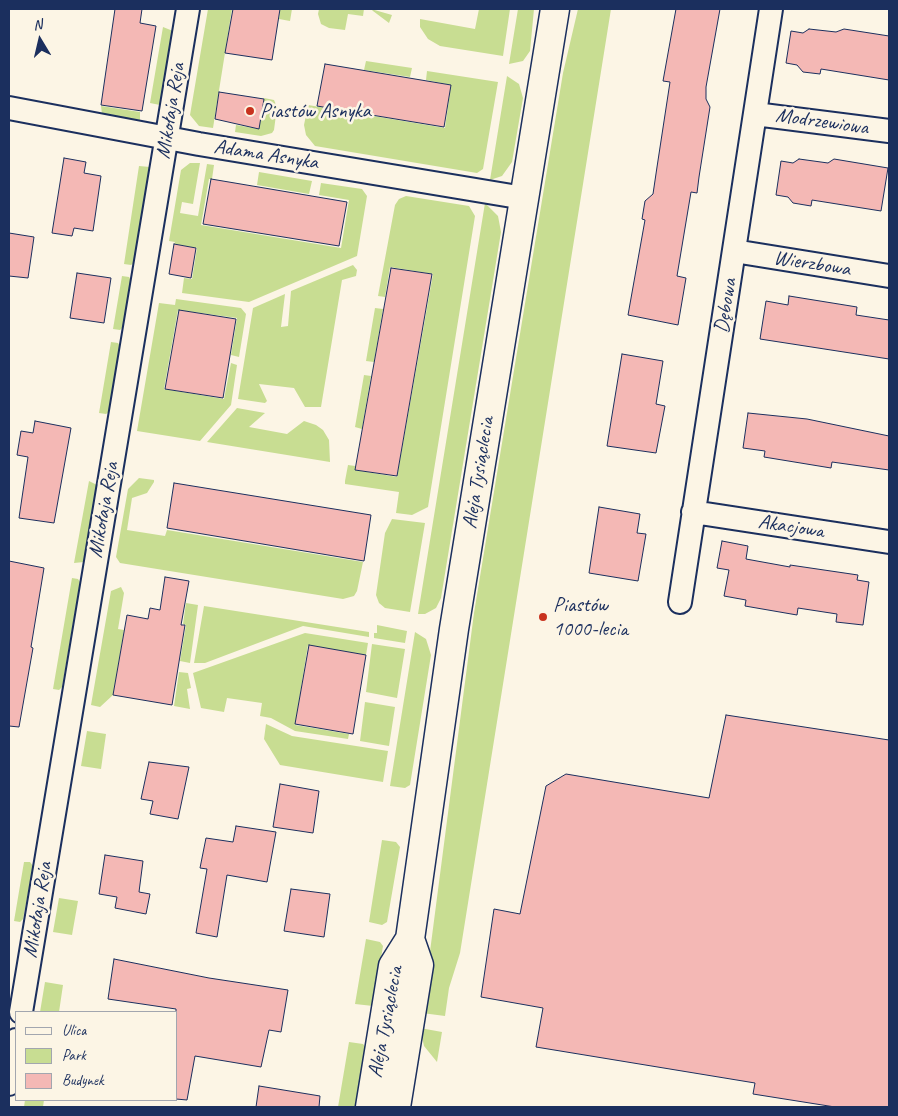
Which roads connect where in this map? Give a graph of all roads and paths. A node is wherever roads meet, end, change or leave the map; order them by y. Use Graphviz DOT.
graph roads {
  1 [pos="188,9"];
  2 [pos="555,9"];
  3 [pos="771,9"];
  4 [pos="9,108"];
  5 [pos="756,114"];
  6 [pos="889,131"];
  7 [pos="167,138"];
  8 [pos="524,198"];
  9 [pos="734,251"];
  10 [pos="889,276"];
  11 [pos="693,512"];
  12 [pos="889,542"];
  13 [pos="680,602"];
  14 [pos="410,939"];
  15 [pos="17,988"];
  16 [pos="21,1011"];
  17 [pos="15,1046"];
  18 [pos="9,1084"];
  19 [pos="370,1107"];
  20 [pos="396,1107"];
  1 -- 7 [label="street, Mikołaja Reja"];
  2 -- 8 [label="street, Aleja Tysiąclecia"];
  3 -- 5 [label="street, Dębowa"];
  4 -- 7 [label="street, Adama Asnyka"];
  5 -- 6 [label="street, Modrzewiowa"];
  5 -- 9 [label="street, Dębowa"];
  7 -- 8 [label="street, Adama Asnyka"];
  7 -- 15 [label="street, Mikołaja Reja"];
  8 -- 14 [label="street, Aleja Tysiąclecia"];
  9 -- 10 [label="street, Wierzbowa"];
  9 -- 11 [label="street, Dębowa"];
  11 -- 12 [label="street, Akacjowa"];
  11 -- 13 [label="street, Dębowa"];
  14 -- 19 [label="street, Aleja Tysiąclecia"];
  14 -- 20 [label="street, Aleja Tysiąclecia"];
  15 -- 16 [label="street, Mikołaja Reja"];
  17 -- 18 [label="street"];
}
